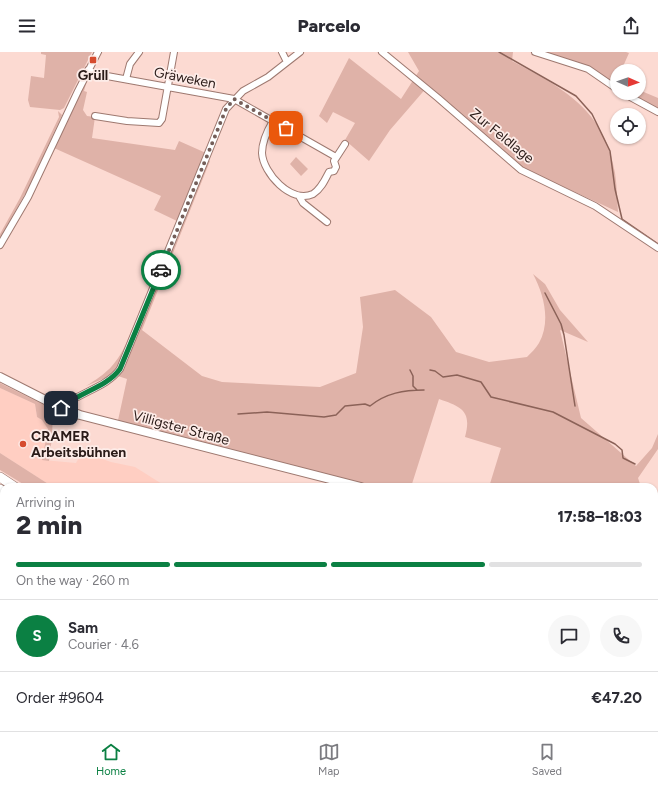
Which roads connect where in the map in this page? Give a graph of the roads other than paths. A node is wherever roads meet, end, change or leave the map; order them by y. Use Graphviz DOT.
graph roads {
  1 [pos="98,52"];
  2 [pos="139,52"];
  3 [pos="174,52"];
  4 [pos="282,52"];
  5 [pos="300,52"];
  6 [pos="382,52"];
  7 [pos="535,52"];
  8 [pos="287,62"];
  9 [pos="88,70"];
  10 [pos="126,79"];
  11 [pos="610,85"];
  12 [pos="168,87"];
  13 [pos="234,99"];
  14 [pos="636,100"];
  15 [pos="658,112"];
  16 [pos="95,116"];
  17 [pos="273,121"];
  18 [pos="345,144"];
  19 [pos="336,157"];
  20 [pos="299,196"];
  21 [pos="327,222"];
  22 [pos="0,245"];
  23 [pos="658,248"];
  24 [pos="0,377"];
  25 [pos="61,408"];
  26 [pos="0,477"];
  27 [pos="9,483"];
  28 [pos="345,483"];
  1 -- 9 [label="street"];
  2 -- 10 [label="street"];
  3 -- 12 [label="street"];
  4 -- 8 [label="street"];
  5 -- 8 [label="street"];
  6 -- 23 [label="street, Zur Feldlage"];
  7 -- 11 [label="street"];
  8 -- 13 [label="street"];
  9 -- 10 [label="street, Gräweken"];
  9 -- 22 [label="street"];
  10 -- 12 [label="street, Gräweken"];
  12 -- 13 [label="street, Gräweken"];
  12 -- 16 [label="street"];
  13 -- 17 [label="street, Gräweken"];
  13 -- 25 [label="street"];
  14 -- 15 [label="street"];
  17 -- 19 [label="street, Gräweken"];
  17 -- 20 [label="street"];
  18 -- 19 [label="street"];
  19 -- 20 [label="street"];
  20 -- 21 [label="street"];
  24 -- 25 [label="main road, Villigster Straße"];
  25 -- 28 [label="main road, Villigster Straße"];
  26 -- 27 [label="highway"];
}
